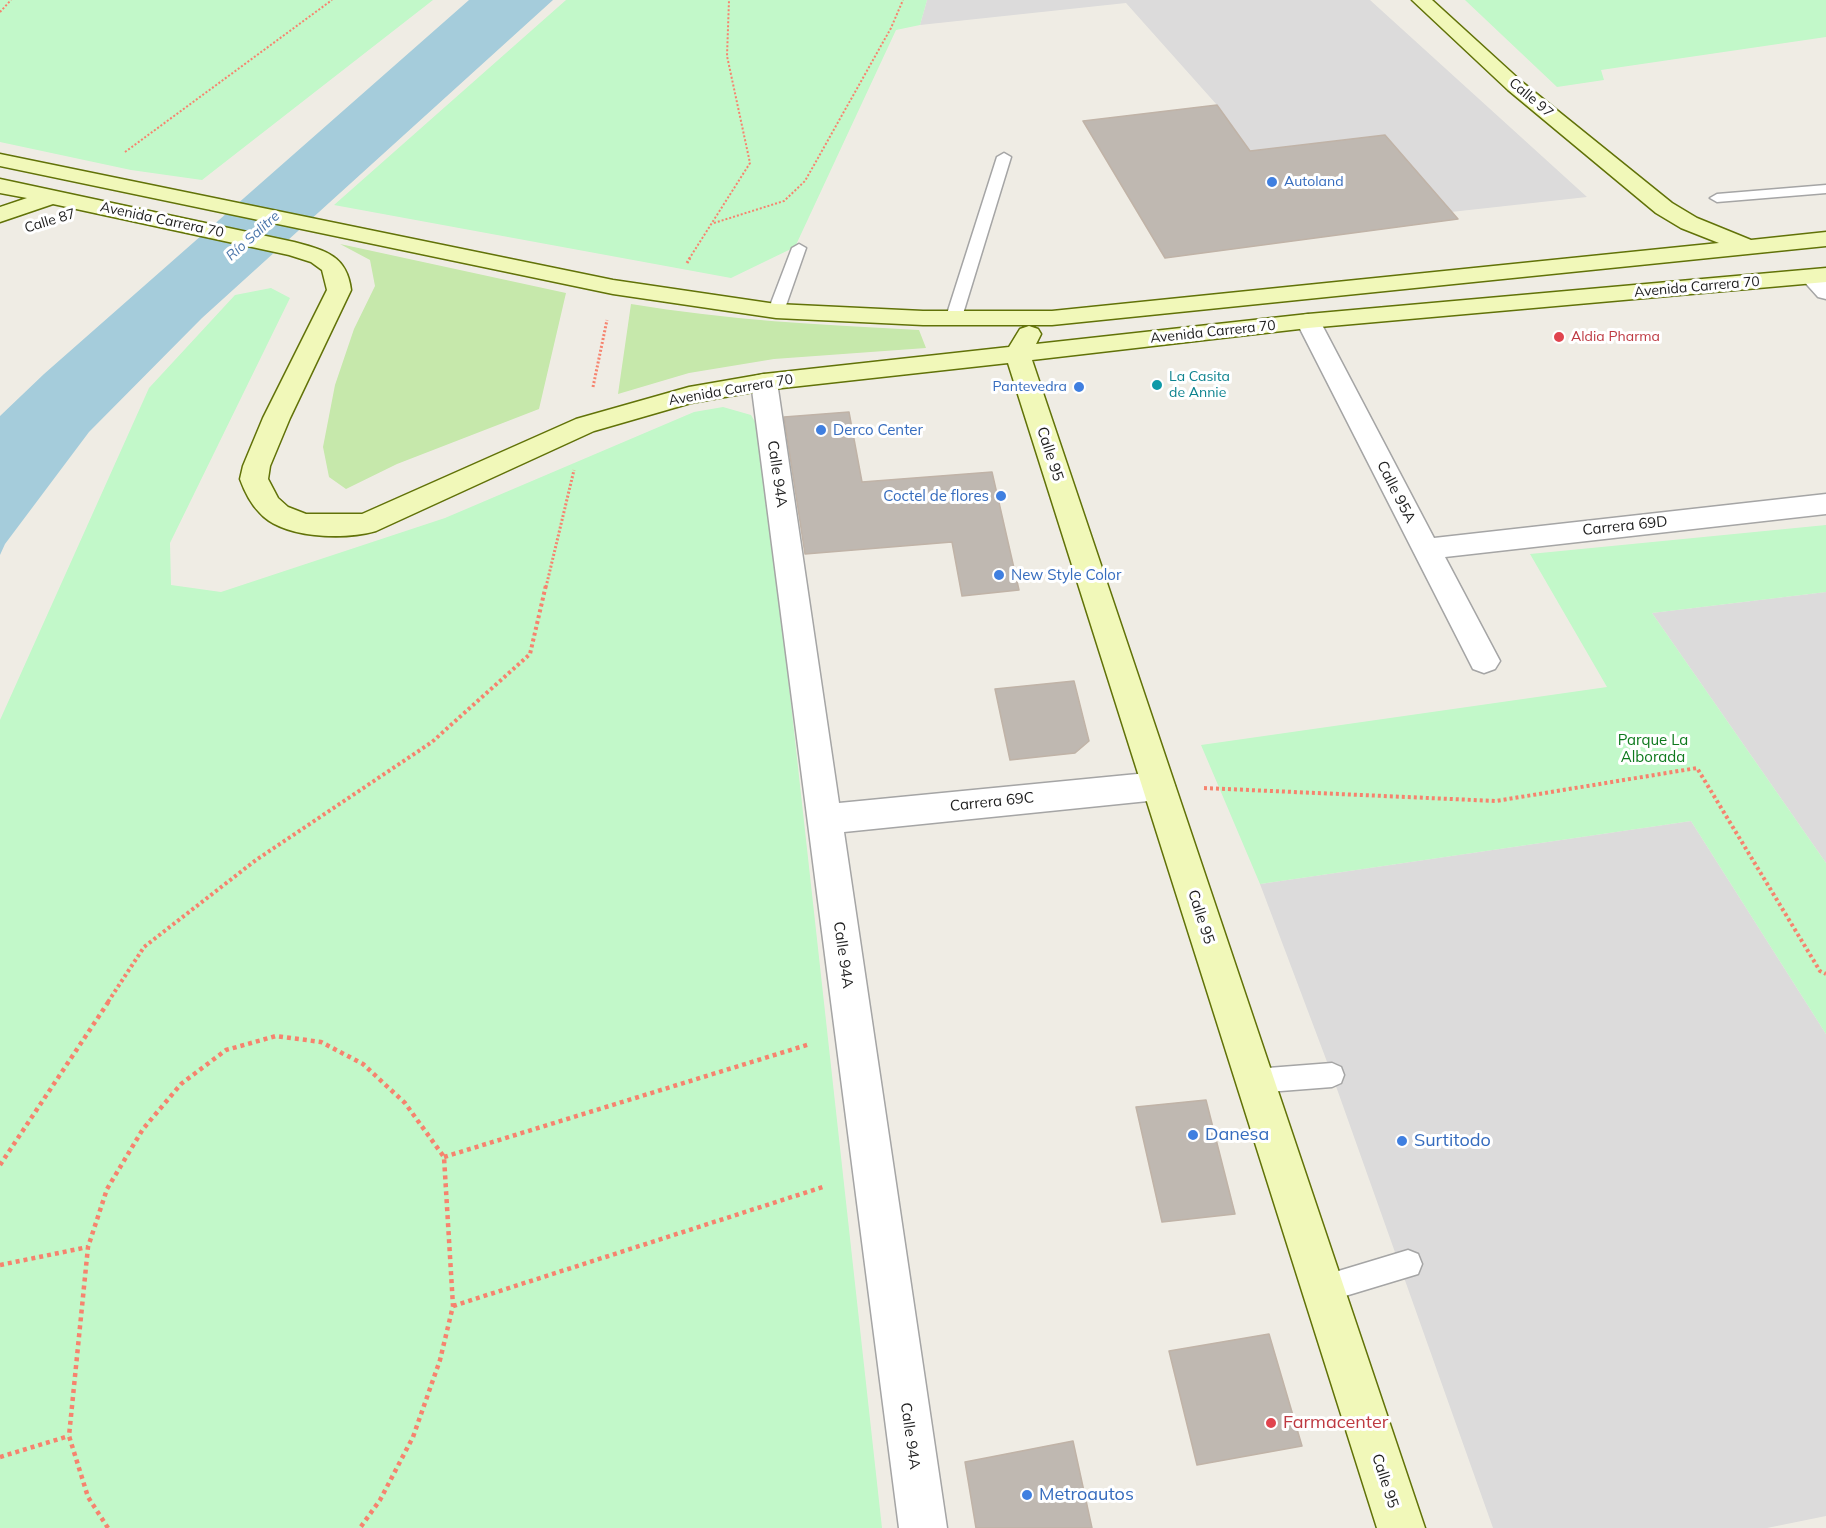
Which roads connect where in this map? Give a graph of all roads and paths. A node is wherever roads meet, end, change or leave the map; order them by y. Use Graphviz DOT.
graph roads {
  1 [pos="10,0"];
  2 [pos="332,0"];
  3 [pos="729,0"];
  4 [pos="903,0"];
  5 [pos="1421,0"];
  6 [pos="0,12"];
  7 [pos="118,157"];
  8 [pos="1004,157"];
  9 [pos="0,160"];
  10 [pos="0,186"];
  11 [pos="1826,189"];
  12 [pos="149,191"];
  13 [pos="1644,193"];
  14 [pos="52,197"];
  15 [pos="1717,198"];
  16 [pos="100,207"];
  17 [pos="713,223"];
  18 [pos="5,224"];
  19 [pos="1826,239"];
  20 [pos="1748,246"];
  21 [pos="799,248"];
  22 [pos="1645,256"];
  23 [pos="683,269"];
  24 [pos="1821,281"];
  25 [pos="613,287"];
  26 [pos="776,311"];
  27 [pos="954,317"];
  28 [pos="1052,318"];
  29 [pos="1308,321"];
  30 [pos="1018,353"];
  31 [pos="764,382"];
  32 [pos="585,425"];
  33 [pos="1826,504"];
  34 [pos="1425,549"];
  35 [pos="1484,662"];
  36 [pos="1158,786"];
  37 [pos="825,819"];
  38 [pos="1826,974"];
  39 [pos="854,1031"];
  40 [pos="1332,1075"];
  41 [pos="1255,1081"];
  42 [pos="444,1156"];
  43 [pos="0,1165"];
  44 [pos="873,1171"];
  45 [pos="88,1247"];
  46 [pos="1408,1264"];
  47 [pos="0,1265"];
  48 [pos="1322,1289"];
  49 [pos="453,1306"];
  50 [pos="69,1436"];
  51 [pos="0,1457"];
  52 [pos="108,1528"];
  53 [pos="360,1528"];
  54 [pos="923,1528"];
  55 [pos="1401,1528"];
  1 -- 6 [label="path"];
  2 -- 7 [label="path"];
  3 -- 17 [label="path"];
  4 -- 17 [label="path"];
  5 -- 13 [label="street, Calle 97"];
  8 -- 27 [label="lane"];
  9 -- 12 [label="street, Avenida Carrera 70"];
  10 -- 14 [label="street, Avenida Carrera 70"];
  11 -- 15 [label="lane"];
  12 -- 14 [label="street"];
  12 -- 25 [label="street, Avenida Carrera 70"];
  13 -- 20 [label="street, Calle 97"];
  13 -- 22 [label="street, Calle 97"];
  14 -- 16 [label="street, Avenida Carrera 70"];
  14 -- 18 [label="street"];
  16 -- 18 [label="street, Calle 87"];
  16 -- 32 [label="street, Avenida Carrera 70"];
  17 -- 23 [label="path"];
  19 -- 20 [label="street, Avenida Carrera 70"];
  20 -- 22 [label="street, Avenida Carrera 70"];
  21 -- 26 [label="lane"];
  22 -- 28 [label="street, Avenida Carrera 70"];
  24 -- 29 [label="street, Avenida Carrera 70"];
  25 -- 26 [label="street, Avenida Carrera 70"];
  25 -- 32 [label="path"];
  26 -- 27 [label="street, Avenida Carrera 70"];
  27 -- 28 [label="street, Avenida Carrera 70"];
  28 -- 30 [label="street"];
  29 -- 30 [label="street, Avenida Carrera 70"];
  29 -- 34 [label="street, Calle 95A"];
  30 -- 31 [label="street, Avenida Carrera 70"];
  30 -- 36 [label="street, Calle 95"];
  31 -- 32 [label="street, Avenida Carrera 70"];
  31 -- 37 [label="street, Calle 94A"];
  32 -- 43 [label="path"];
  33 -- 34 [label="street, Carrera 69D"];
  34 -- 35 [label="street, Calle 95A"];
  36 -- 37 [label="street, Carrera 69C"];
  36 -- 38 [label="path"];
  36 -- 41 [label="street, Calle 95"];
  37 -- 39 [label="street, Calle 94A"];
  39 -- 42 [label="path"];
  39 -- 44 [label="street, Calle 94A"];
  40 -- 41 [label="lane"];
  41 -- 48 [label="street, Calle 95"];
  42 -- 45 [label="path"];
  42 -- 49 [label="path"];
  44 -- 49 [label="path"];
  44 -- 54 [label="street, Calle 94A"];
  45 -- 47 [label="path"];
  45 -- 50 [label="path"];
  46 -- 48 [label="lane"];
  48 -- 55 [label="street, Calle 95"];
  49 -- 53 [label="path"];
  50 -- 51 [label="path"];
  50 -- 52 [label="path"];
}
